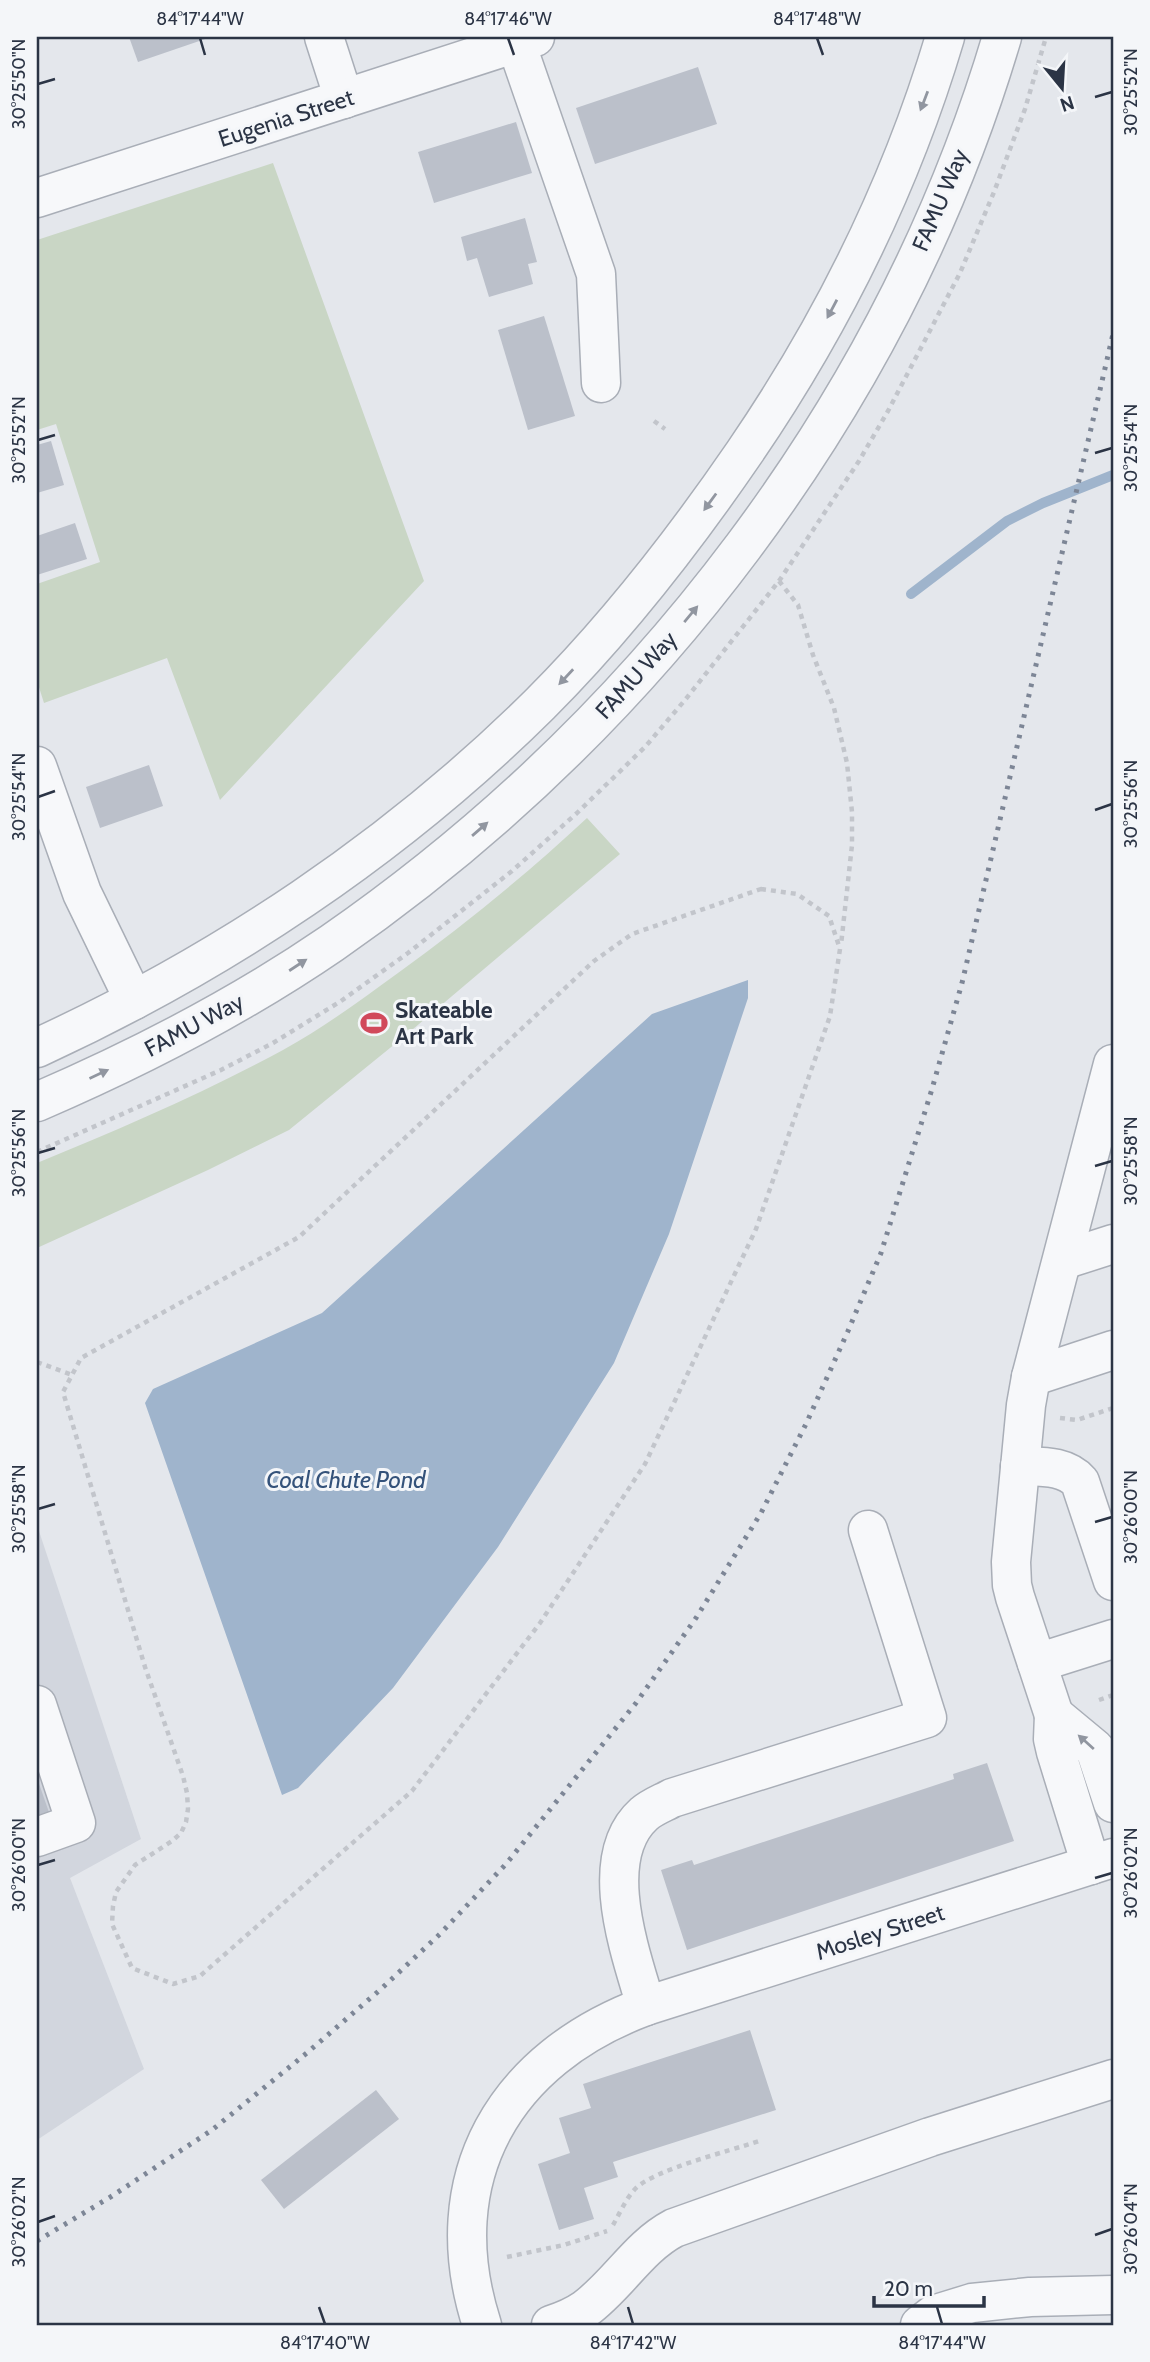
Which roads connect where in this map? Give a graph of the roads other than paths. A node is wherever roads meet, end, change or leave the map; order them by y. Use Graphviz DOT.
graph roads {
  1 [pos="324,37"];
  2 [pos="945,37"];
  3 [pos="1002,37"];
  4 [pos="525,40"];
  5 [pos="344,99"];
  6 [pos="37,198"];
  7 [pos="601,383"];
  8 [pos="37,766"];
  9 [pos="134,1000"];
  10 [pos="37,1048"];
  11 [pos="1113,1064"];
  12 [pos="37,1102"];
  13 [pos="1105,1120"];
  14 [pos="1113,1244"];
  15 [pos="1063,1260"];
  16 [pos="1113,1350"];
  17 [pos="1031,1377"];
  18 [pos="1020,1466"];
  19 [pos="868,1530"];
  20 [pos="1113,1581"];
  21 [pos="1113,1639"];
  22 [pos="1037,1663"];
  23 [pos="37,1704"];
  24 [pos="1054,1715"];
  25 [pos="1110,1794"];
  26 [pos="1057,1796"];
  27 [pos="37,1837"];
  28 [pos="1102,1861"];
  29 [pos="646,2006"];
  30 [pos="1113,2079"];
  31 [pos="1101,2305"];
  32 [pos="482,2325"];
  33 [pos="551,2325"];
  34 [pos="920,2325"];
  1 -- 5 [label="street"];
  2 -- 9 [label="street, one-way"];
  12 -- 3 [label="street, FAMU Way, one-way"];
  4 -- 5 [label="street, Eugenia Street"];
  4 -- 7 [label="street"];
  5 -- 6 [label="street, Eugenia Street"];
  8 -- 9 [label="street"];
  9 -- 10 [label="street"];
  11 -- 13 [label="street"];
  13 -- 15 [label="street"];
  14 -- 15 [label="street"];
  15 -- 17 [label="street"];
  16 -- 17 [label="street"];
  17 -- 18 [label="street"];
  18 -- 20 [label="street"];
  18 -- 22 [label="street"];
  19 -- 29 [label="street"];
  21 -- 22 [label="street"];
  22 -- 24 [label="street"];
  23 -- 27 [label="street"];
  25 -- 24 [label="street, one-way"];
  24 -- 26 [label="street"];
  25 -- 26 [label="street"];
  26 -- 28 [label="street"];
  28 -- 29 [label="street, Mosley Street"];
  29 -- 32 [label="street, Mosley Street"];
  30 -- 33 [label="street"];
  31 -- 34 [label="street"];
}
